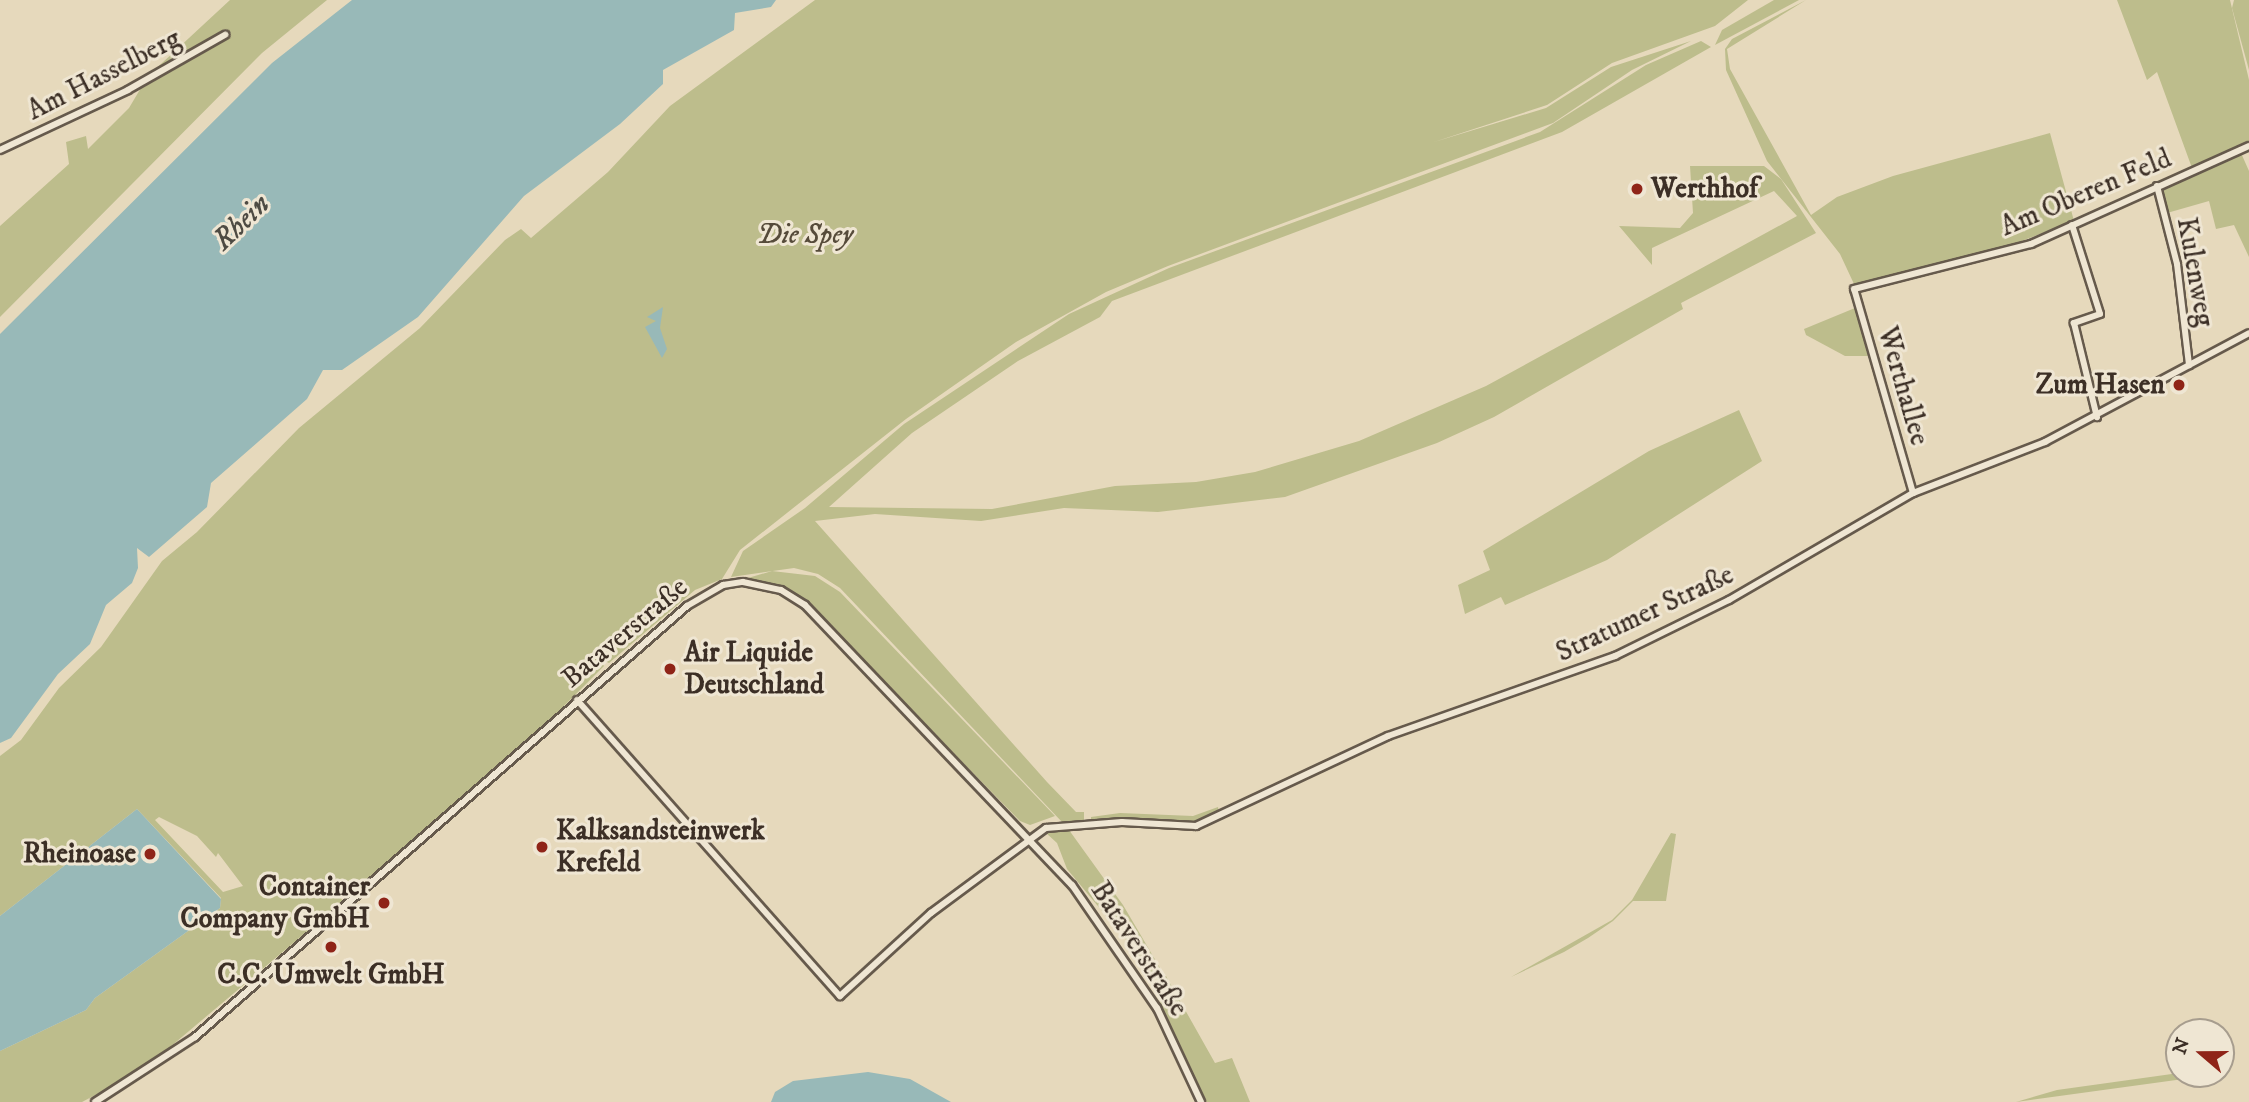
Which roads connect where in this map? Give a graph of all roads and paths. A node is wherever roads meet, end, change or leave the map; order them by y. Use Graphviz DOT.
graph roads {
  1 [pos="225,35"];
  2 [pos="2249,146"];
  3 [pos="0,150"];
  4 [pos="2157,186"];
  5 [pos="2072,225"];
  6 [pos="1854,289"];
  7 [pos="2249,333"];
  8 [pos="2189,366"];
  9 [pos="2097,417"];
  10 [pos="1913,493"];
  11 [pos="577,701"];
  12 [pos="1030,839"];
  13 [pos="95,1102"];
  14 [pos="1201,1102"];
  1 -- 3 [label="street, Am Hasselberg"];
  2 -- 4 [label="street, Am Oberen Feld"];
  4 -- 5 [label="street, Am Oberen Feld"];
  4 -- 8 [label="street, Kulenweg"];
  5 -- 6 [label="street, Am Oberen Feld"];
  5 -- 9 [label="street"];
  6 -- 10 [label="street, Werthallee"];
  7 -- 8 [label="street, Stratumer Straße"];
  8 -- 9 [label="street, Stratumer Straße"];
  9 -- 10 [label="street, Stratumer Straße"];
  10 -- 12 [label="street, Stratumer Straße"];
  11 -- 12 [label="street, Bataverstraße"];
  11 -- 12 [label="street, Stratumer Straße"];
  11 -- 13 [label="street, Bataverstraße"];
  12 -- 14 [label="street, Bataverstraße"];
}
